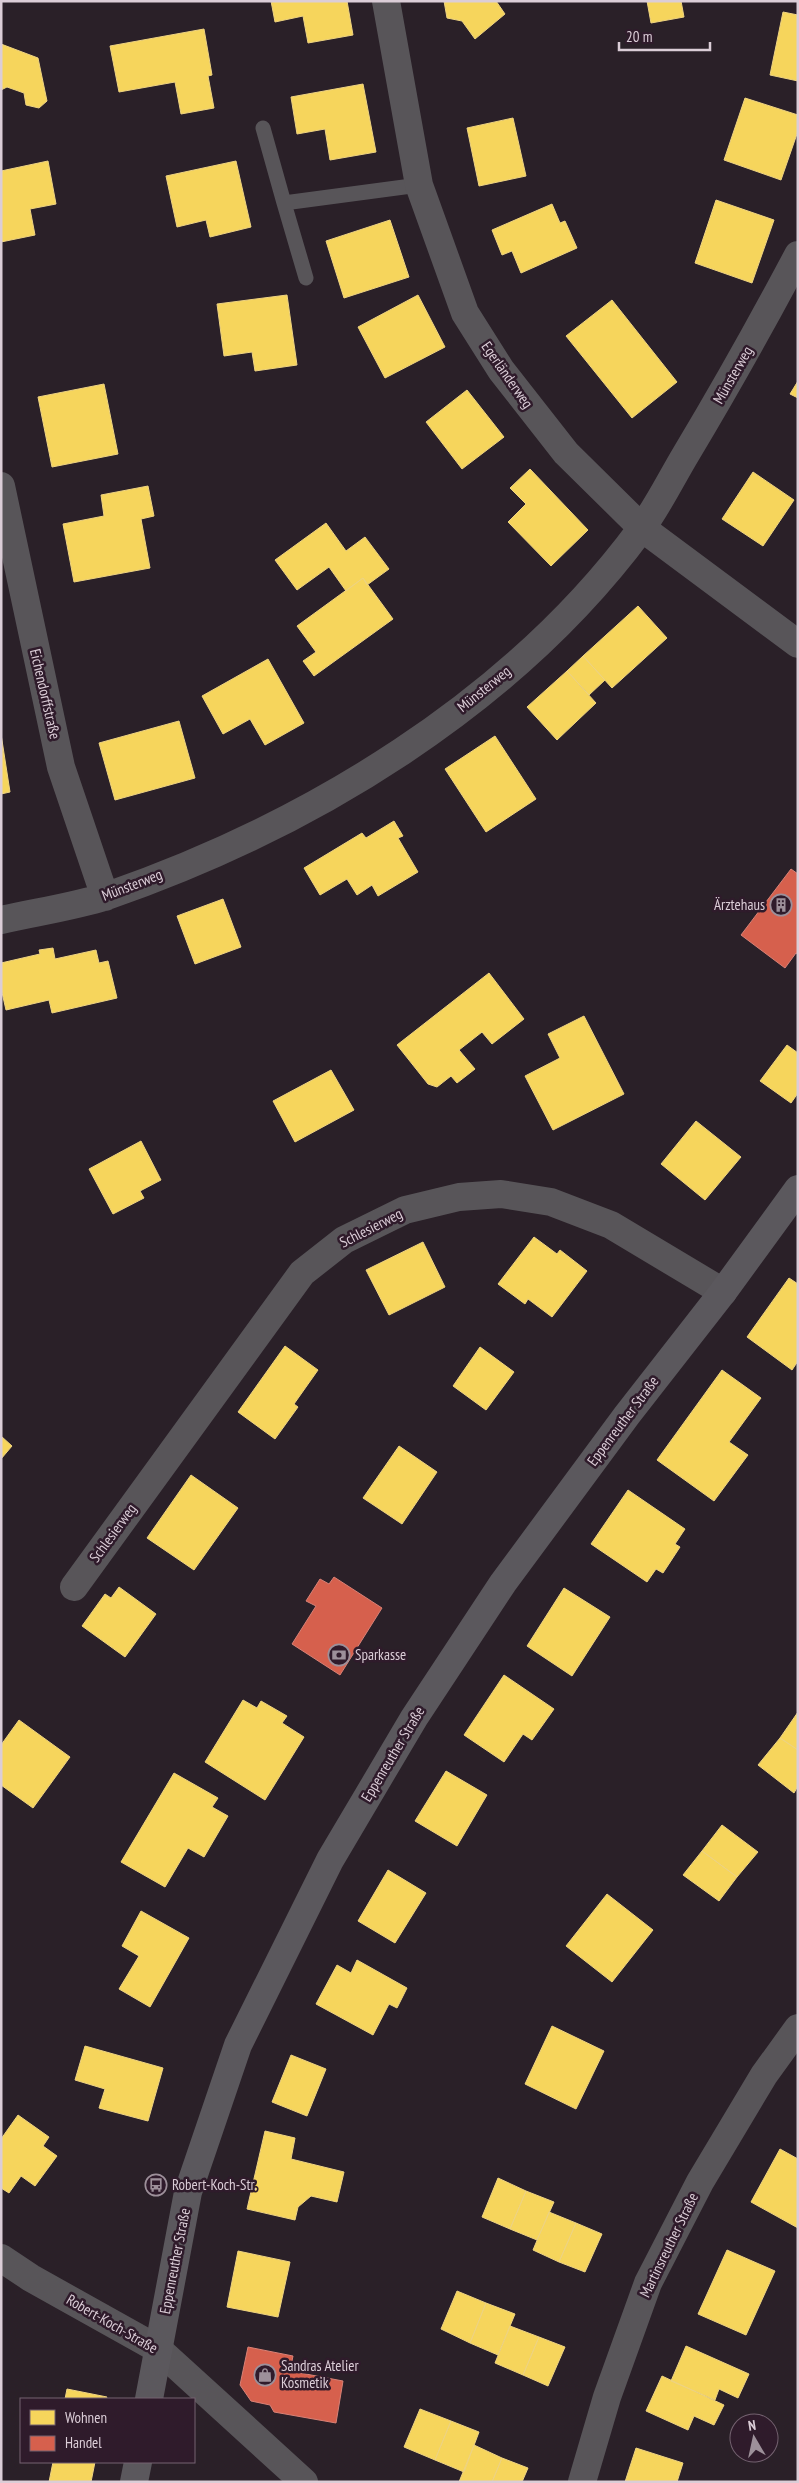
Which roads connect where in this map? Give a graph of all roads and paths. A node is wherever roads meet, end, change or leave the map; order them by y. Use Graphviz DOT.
graph roads {
  1 [pos="386,1"];
  2 [pos="263,128"];
  3 [pos="419,185"];
  4 [pos="284,203"];
  5 [pos="798,256"];
  6 [pos="306,278"];
  7 [pos="1,486"];
  8 [pos="642,528"];
  9 [pos="798,644"];
  10 [pos="105,897"];
  11 [pos="1,920"];
  12 [pos="798,1189"];
  13 [pos="723,1292"];
  14 [pos="74,1587"];
  15 [pos="798,2028"];
  16 [pos="1,2258"];
  17 [pos="158,2349"];
  18 [pos="149,2398"];
  19 [pos="138,2463"];
  20 [pos="134,2482"];
  21 [pos="304,2482"];
  22 [pos="582,2482"];
  1 -- 3 [label="street, Egerländerweg"];
  2 -- 4 [label="lane"];
  3 -- 4 [label="lane"];
  3 -- 8 [label="street, Egerländerweg"];
  4 -- 6 [label="lane"];
  5 -- 8 [label="street, Münsterweg"];
  7 -- 10 [label="street, Eichendorffstraße"];
  8 -- 9 [label="street, Egerländerweg"];
  8 -- 10 [label="street, Münsterweg"];
  10 -- 11 [label="street, Münsterweg"];
  12 -- 13 [label="main road, Eppenreuther Straße"];
  13 -- 14 [label="street, Schlesierweg"];
  13 -- 17 [label="main road, Eppenreuther Straße"];
  15 -- 22 [label="street, Martinsreuther Straße"];
  16 -- 17 [label="street, Robert-Koch-Straße"];
  17 -- 18 [label="main road, Eppenreuther Straße"];
  17 -- 21 [label="street, Robert-Koch-Straße"];
  19 -- 20 [label="main road"];
}
